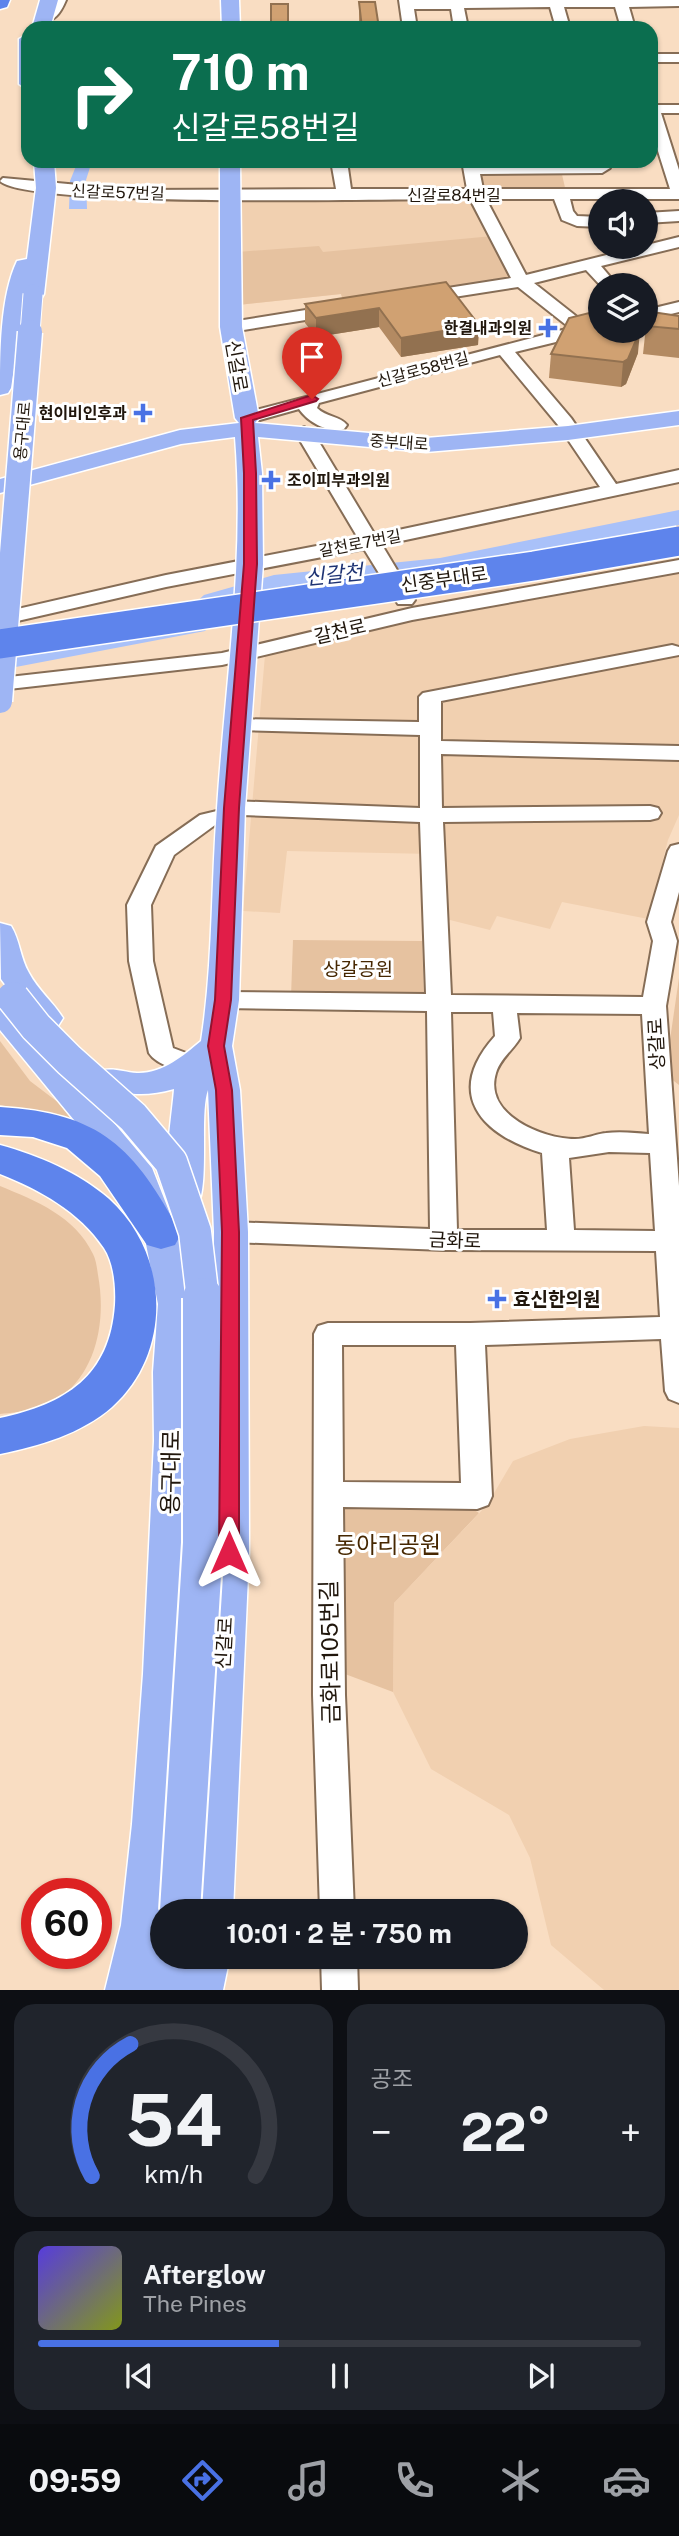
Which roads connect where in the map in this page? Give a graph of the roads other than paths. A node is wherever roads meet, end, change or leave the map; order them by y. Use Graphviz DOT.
graph roads {
  1 [pos="37,0"];
  2 [pos="50,0"];
  3 [pos="58,0"];
  4 [pos="230,0"];
  5 [pos="620,1"];
  6 [pos="555,2"];
  7 [pos="679,2"];
  8 [pos="406,3"];
  9 [pos="457,5"];
  10 [pos="38,21"];
  11 [pos="40,21"];
  12 [pos="43,21"];
  13 [pos="231,21"];
  14 [pos="409,21"];
  15 [pos="460,21"];
  16 [pos="561,21"];
  17 [pos="626,21"];
  18 [pos="658,58"];
  19 [pos="679,58"];
  20 [pos="658,108"];
  21 [pos="679,109"];
  22 [pos="658,130"];
  23 [pos="33,168"];
  24 [pos="43,168"];
  25 [pos="230,168"];
  26 [pos="340,168"];
  27 [pos="471,168"];
  28 [pos="602,168"];
  29 [pos="8,181"];
  30 [pos="39,187"];
  31 [pos="608,189"];
  32 [pos="345,194"];
  33 [pos="588,194"];
  34 [pos="658,194"];
  35 [pos="679,194"];
  36 [pos="228,195"];
  37 [pos="475,195"];
  38 [pos="561,195"];
  39 [pos="679,216"];
  40 [pos="658,217"];
  41 [pos="588,223"];
  42 [pos="679,242"];
  43 [pos="25,264"];
  44 [pos="590,264"];
  45 [pos="599,273"];
  46 [pos="521,281"];
  47 [pos="451,292"];
  48 [pos="27,294"];
  49 [pos="410,299"];
  50 [pos="355,307"];
  51 [pos="679,307"];
  52 [pos="466,312"];
  53 [pos="658,312"];
  54 [pos="588,325"];
  55 [pos="231,327"];
  56 [pos="588,329"];
  57 [pos="495,347"];
  58 [pos="0,388"];
  59 [pos="312,399"];
  60 [pos="679,406"];
  61 [pos="679,418"];
  62 [pos="338,425"];
  63 [pos="569,428"];
  64 [pos="246,431"];
  65 [pos="304,432"];
  66 [pos="0,468"];
  67 [pos="679,476"];
  68 [pos="0,486"];
  69 [pos="611,490"];
  70 [pos="0,506"];
  71 [pos="679,526"];
  72 [pos="679,541"];
  73 [pos="369,542"];
  74 [pos="679,566"];
  75 [pos="250,567"];
  76 [pos="410,610"];
  77 [pos="0,619"];
  78 [pos="0,628"];
  79 [pos="0,644"];
  80 [pos="245,649"];
  81 [pos="672,651"];
  82 [pos="0,684"];
  83 [pos="0,701"];
  84 [pos="240,724"];
  85 [pos="430,738"];
  86 [pos="679,753"];
  87 [pos="231,812"];
  88 [pos="650,813"];
  89 [pos="431,815"];
  90 [pos="679,851"];
  91 [pos="0,933"];
  92 [pos="4,993"];
  93 [pos="223,1000"];
  94 [pos="504,1003"];
  95 [pos="438,1004"];
  96 [pos="654,1006"];
  97 [pos="205,1056"];
  98 [pos="111,1079"];
  99 [pos="0,1121"];
  100 [pos="662,1144"];
  101 [pos="555,1145"];
  102 [pos="0,1159"];
  103 [pos="140,1177"];
  104 [pos="173,1229"];
  105 [pos="231,1232"];
  106 [pos="444,1240"];
  107 [pos="673,1241"];
  108 [pos="562,1242"];
  109 [pos="676,1326"];
  110 [pos="470,1334"];
  111 [pos="679,1391"];
  112 [pos="0,1436"];
  113 [pos="328,1494"];
  114 [pos="181,1899"];
  115 [pos="212,1899"];
  116 [pos="337,1899"];
  117 [pos="172,1969"];
  118 [pos="204,1969"];
  119 [pos="339,1969"];
  120 [pos="128,1990"];
  121 [pos="169,1990"];
  122 [pos="200,1990"];
  123 [pos="340,1990"];
  1 -- 10 [label="main road"];
  2 -- 11 [label="main road"];
  3 -- 12 [label="street"];
  4 -- 13 [label="main road"];
  5 -- 6 [label="street"];
  5 -- 7 [label="street"];
  5 -- 17 [label="street"];
  6 -- 9 [label="street"];
  6 -- 16 [label="street"];
  8 -- 9 [label="street"];
  8 -- 14 [label="street"];
  9 -- 15 [label="street"];
  18 -- 19 [label="street"];
  20 -- 21 [label="street"];
  22 -- 35 [label="street"];
  23 -- 30 [label="main road, 용구대로"];
  24 -- 30 [label="main road, 용구대로"];
  25 -- 36 [label="main road, 신갈로"];
  26 -- 32 [label="street"];
  27 -- 37 [label="street"];
  28 -- 31 [label="street"];
  29 -- 30 [label="street, 신갈로57번길"];
  30 -- 36 [label="street, 신갈로57번길"];
  30 -- 43 [label="main road, 용구대로"];
  30 -- 48 [label="main road, 용구대로"];
  32 -- 36 [label="street, 신갈로84번길"];
  32 -- 37 [label="street, 신갈로84번길"];
  33 -- 38 [label="street, 신갈로84번길"];
  34 -- 35 [label="street, 신갈로84번길"];
  36 -- 55 [label="main road, 신갈로"];
  37 -- 38 [label="street, 신갈로84번길"];
  37 -- 46 [label="street"];
  38 -- 41 [label="street"];
  39 -- 40 [label="street"];
  42 -- 44 [label="street"];
  43 -- 48 [label="main road, 용구대로"];
  43 -- 58 [label="main road"];
  44 -- 45 [label="street"];
  44 -- 46 [label="street"];
  46 -- 47 [label="street"];
  46 -- 54 [label="street"];
  47 -- 49 [label="street"];
  47 -- 52 [label="street"];
  48 -- 70 [label="main road, 용구대로"];
  48 -- 83 [label="main road, 용구대로, bridge"];
  50 -- 55 [label="street"];
  51 -- 53 [label="street"];
  55 -- 64 [label="main road, 신갈로"];
  56 -- 57 [label="street, 신갈로58번길"];
  57 -- 59 [label="street, 신갈로58번길"];
  57 -- 63 [label="street"];
  59 -- 62 [label="street"];
  59 -- 64 [label="street, 신갈로58번길"];
  60 -- 63 [label="main road, 중부대로"];
  61 -- 63 [label="main road, 중부대로"];
  62 -- 63 [label="main road, 중부대로"];
  62 -- 64 [label="main road, 중부대로"];
  63 -- 65 [label="main road, 중부대로"];
  63 -- 69 [label="street"];
  64 -- 65 [label="main road, 중부대로"];
  64 -- 66 [label="main road, 중부대로"];
  64 -- 68 [label="main road, 중부대로"];
  64 -- 75 [label="main road, 신갈로"];
  65 -- 73 [label="street"];
  67 -- 69 [label="street, 갈천로7번길"];
  69 -- 73 [label="street, 갈천로7번길"];
  71 -- 78 [label="highway, 신중부대로"];
  72 -- 79 [label="highway, 신중부대로, bridge"];
  73 -- 75 [label="street, 갈천로7번길"];
  73 -- 76 [label="street"];
  74 -- 76 [label="street, 갈천로"];
  75 -- 77 [label="street, 갈천로7번길"];
  75 -- 80 [label="main road, 신갈로"];
  76 -- 80 [label="street, 갈천로"];
  80 -- 82 [label="street, 갈천로"];
  80 -- 84 [label="main road, 신갈로"];
  81 -- 85 [label="street"];
  84 -- 85 [label="street"];
  84 -- 87 [label="main road, 신갈로"];
  85 -- 86 [label="street"];
  85 -- 89 [label="street"];
  87 -- 89 [label="street"];
  87 -- 93 [label="main road, 신갈로"];
  87 -- 97 [label="street"];
  88 -- 89 [label="street"];
  89 -- 95 [label="street"];
  90 -- 96 [label="street, 상갈로"];
  91 -- 98 [label="main road"];
  92 -- 103 [label="main road, 용구대로"];
  92 -- 114 [label="main road, 용구대로, bridge"];
  93 -- 95 [label="street"];
  93 -- 97 [label="main road, 신갈로"];
  94 -- 95 [label="street"];
  94 -- 96 [label="street"];
  94 -- 101 [label="street"];
  95 -- 106 [label="street"];
  96 -- 100 [label="street, 상갈로"];
  97 -- 98 [label="main road"];
  97 -- 104 [label="main road"];
  97 -- 105 [label="main road, 신갈로"];
  98 -- 103 [label="main road"];
  99 -- 104 [label="highway"];
  100 -- 101 [label="street"];
  100 -- 107 [label="street, 상갈로"];
  101 -- 108 [label="street"];
  102 -- 112 [label="highway"];
  103 -- 104 [label="main road, 용구대로"];
  104 -- 105 [label="main road"];
  104 -- 120 [label="main road, 용구대로"];
  105 -- 106 [label="street, 금화로"];
  105 -- 115 [label="main road, 신갈로"];
  106 -- 108 [label="street, 금화로"];
  107 -- 108 [label="street, 금화로"];
  107 -- 109 [label="street, 상갈로"];
  109 -- 110 [label="street"];
  109 -- 111 [label="street, 상갈로"];
  110 -- 113 [label="street, 금화로105번길"];
  110 -- 113 [label="street"];
  113 -- 116 [label="street, 금화로105번길"];
  117 -- 121 [label="main road"];
  118 -- 122 [label="main road"];
  119 -- 123 [label="street"];
}
